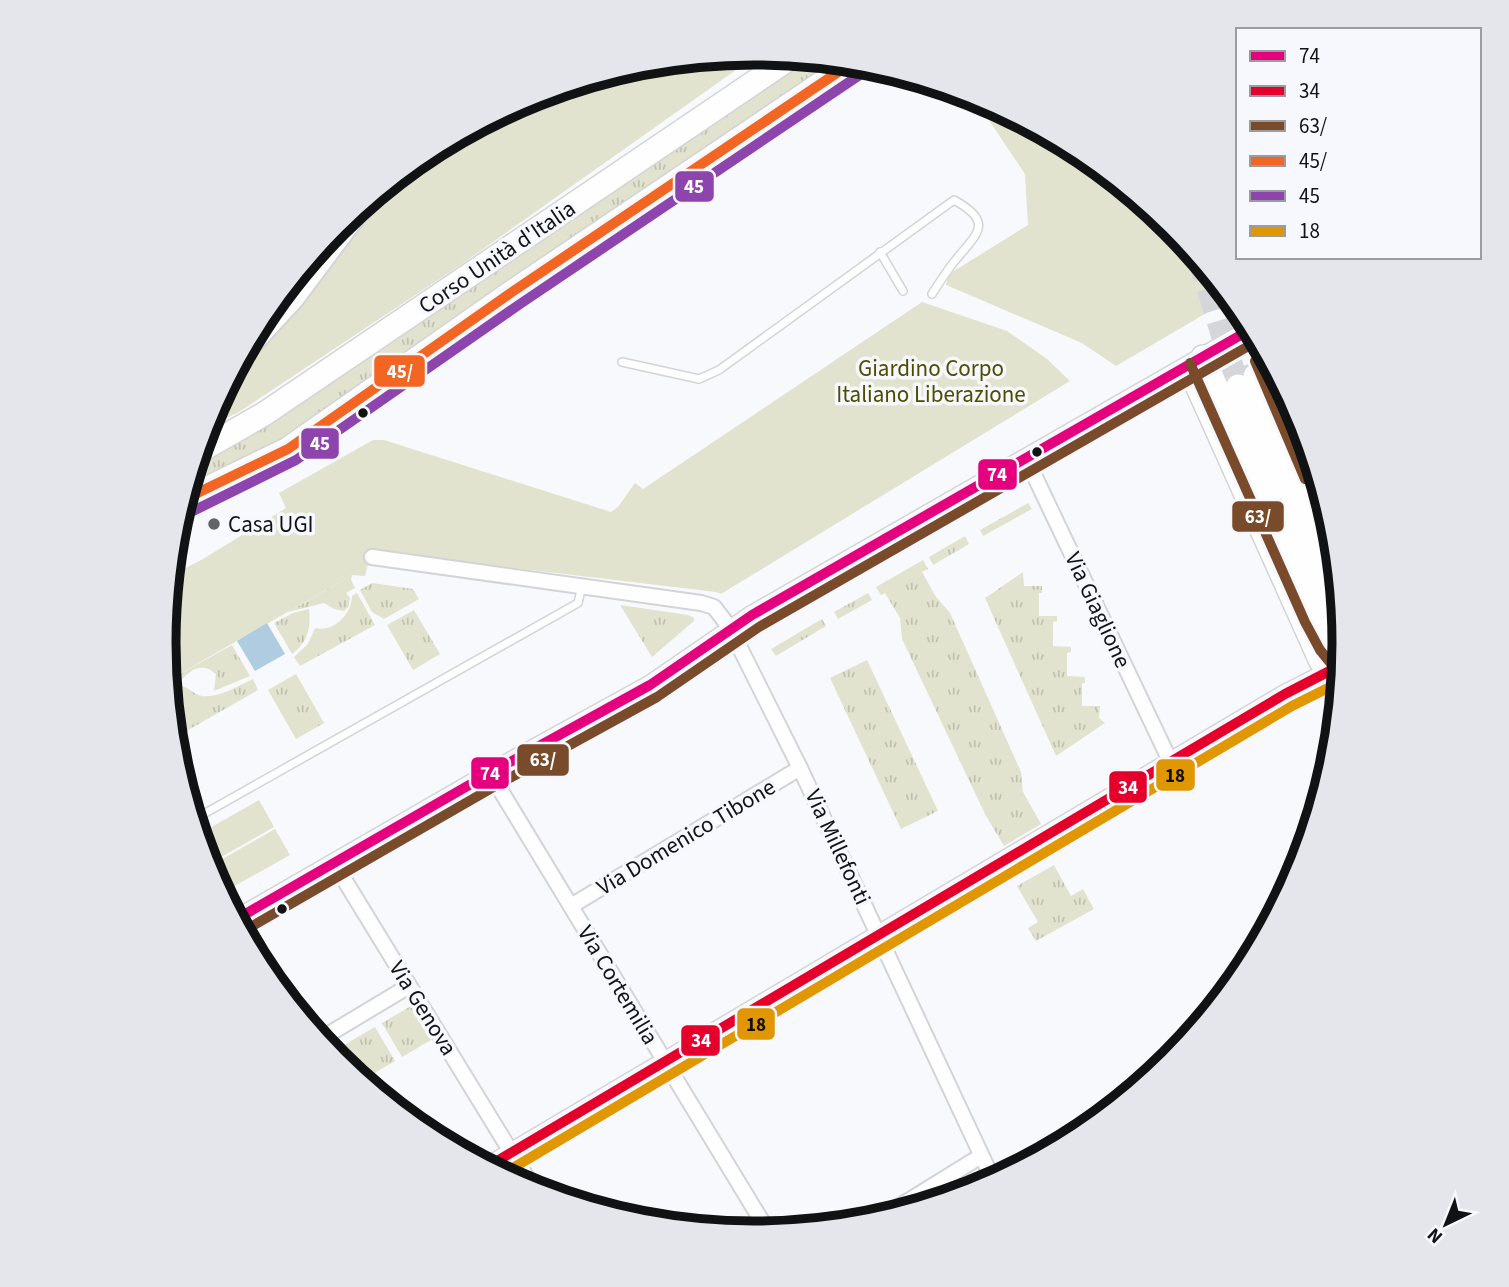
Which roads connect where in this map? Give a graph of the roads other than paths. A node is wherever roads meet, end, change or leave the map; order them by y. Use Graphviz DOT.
graph roads {
  1 [pos="779,66"];
  2 [pos="839,71"];
  3 [pos="355,225"];
  4 [pos="880,252"];
  5 [pos="903,291"];
  6 [pos="932,294"];
  7 [pos="1243,334"];
  8 [pos="261,341"];
  9 [pos="622,362"];
  10 [pos="1194,362"];
  11 [pos="211,445"];
  12 [pos="1026,458"];
  13 [pos="195,494"];
  14 [pos="1323,536"];
  15 [pos="372,556"];
  16 [pos="582,586"];
  17 [pos="1332,621"];
  18 [pos="730,628"];
  19 [pos="1333,631"];
  20 [pos="1332,670"];
  21 [pos="1325,674"];
  22 [pos="1332,684"];
  23 [pos="1171,762"];
  24 [pos="800,768"];
  25 [pos="490,773"];
  26 [pos="202,816"];
  27 [pos="334,863"];
  28 [pos="571,906"];
  29 [pos="244,915"];
  30 [pos="879,935"];
  31 [pos="409,986"];
  32 [pos="328,1035"];
  33 [pos="665,1061"];
  34 [pos="511,1153"];
  35 [pos="981,1156"];
  36 [pos="496,1162"];
  37 [pos="989,1172"];
  38 [pos="524,1174"];
  39 [pos="906,1202"];
  40 [pos="762,1222"];
  1 -- 11 [label="main road, Corso Unità d'Italia"];
  2 -- 13 [label="main road, Corso Unità d'Italia"];
  3 -- 8 [label="street"];
  4 -- 5 [label="lane"];
  4 -- 6 [label="lane"];
  4 -- 9 [label="lane"];
  7 -- 10 [label="street"];
  10 -- 12 [label="street"];
  10 -- 19 [label="main road"];
  10 -- 21 [label="street"];
  12 -- 18 [label="street"];
  12 -- 23 [label="street, Via Giaglione"];
  14 -- 17 [label="main road"];
  15 -- 16 [label="street"];
  16 -- 18 [label="street, Via Millefonti"];
  16 -- 26 [label="lane"];
  18 -- 24 [label="street, Via Millefonti"];
  18 -- 25 [label="street"];
  20 -- 21 [label="street"];
  21 -- 22 [label="street"];
  21 -- 23 [label="street"];
  23 -- 30 [label="street"];
  24 -- 28 [label="street, Via Domenico Tibone"];
  24 -- 30 [label="street, Via Millefonti"];
  25 -- 27 [label="street"];
  25 -- 28 [label="street, Via Cortemilia"];
  27 -- 29 [label="street"];
  27 -- 31 [label="street, Via Genova"];
  28 -- 33 [label="street, Via Cortemilia"];
  30 -- 33 [label="street"];
  30 -- 35 [label="street, Via Millefonti"];
  31 -- 32 [label="street"];
  31 -- 34 [label="street, Via Genova"];
  33 -- 34 [label="street"];
  33 -- 40 [label="street, Via Cortemilia"];
  34 -- 36 [label="street"];
  34 -- 38 [label="street, Via Genova"];
  35 -- 37 [label="street, Via Millefonti"];
  35 -- 39 [label="street"];
}
